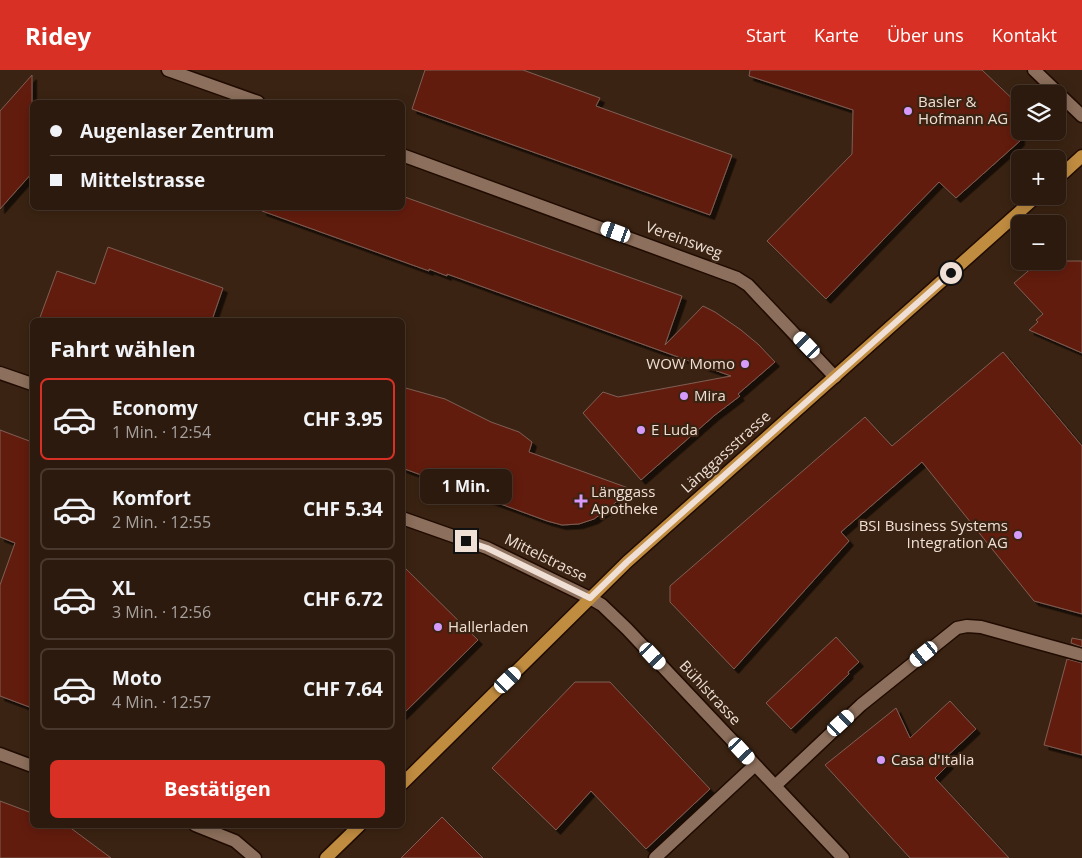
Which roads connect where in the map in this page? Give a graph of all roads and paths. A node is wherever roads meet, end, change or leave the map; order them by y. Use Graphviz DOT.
graph roads {
  1 [pos="168,70"];
  2 [pos="1034,70"];
  3 [pos="252,100"];
  4 [pos="1082,116"];
  5 [pos="405,156"];
  6 [pos="1082,156"];
  7 [pos="1066,171"];
  8 [pos="1027,205"];
  9 [pos="0,373"];
  10 [pos="835,377"];
  11 [pos="30,383"];
  12 [pos="405,519"];
  13 [pos="590,598"];
  14 [pos="1082,655"];
  15 [pos="0,754"];
  16 [pos="30,765"];
  17 [pos="755,765"];
  18 [pos="405,781"];
  19 [pos="775,786"];
  20 [pos="202,828"];
  21 [pos="357,828"];
  22 [pos="255,858"];
  23 [pos="326,858"];
  24 [pos="655,858"];
  25 [pos="843,858"];
  1 -- 3 [label="street"];
  2 -- 4 [label="street"];
  5 -- 10 [label="street, Vereinsweg"];
  6 -- 7 [label="main road"];
  8 -- 10 [label="main road, Länggassstrasse"];
  9 -- 11 [label="street"];
  10 -- 13 [label="main road, Länggassstrasse"];
  12 -- 13 [label="street, Mittelstrasse"];
  13 -- 17 [label="street, Bühlstrasse"];
  13 -- 18 [label="main road, Länggassstrasse"];
  14 -- 19 [label="street"];
  15 -- 16 [label="street"];
  17 -- 19 [label="street, Bühlstrasse"];
  17 -- 24 [label="street"];
  19 -- 25 [label="street, Bühlstrasse"];
  20 -- 22 [label="street"];
  21 -- 23 [label="main road"];
}
